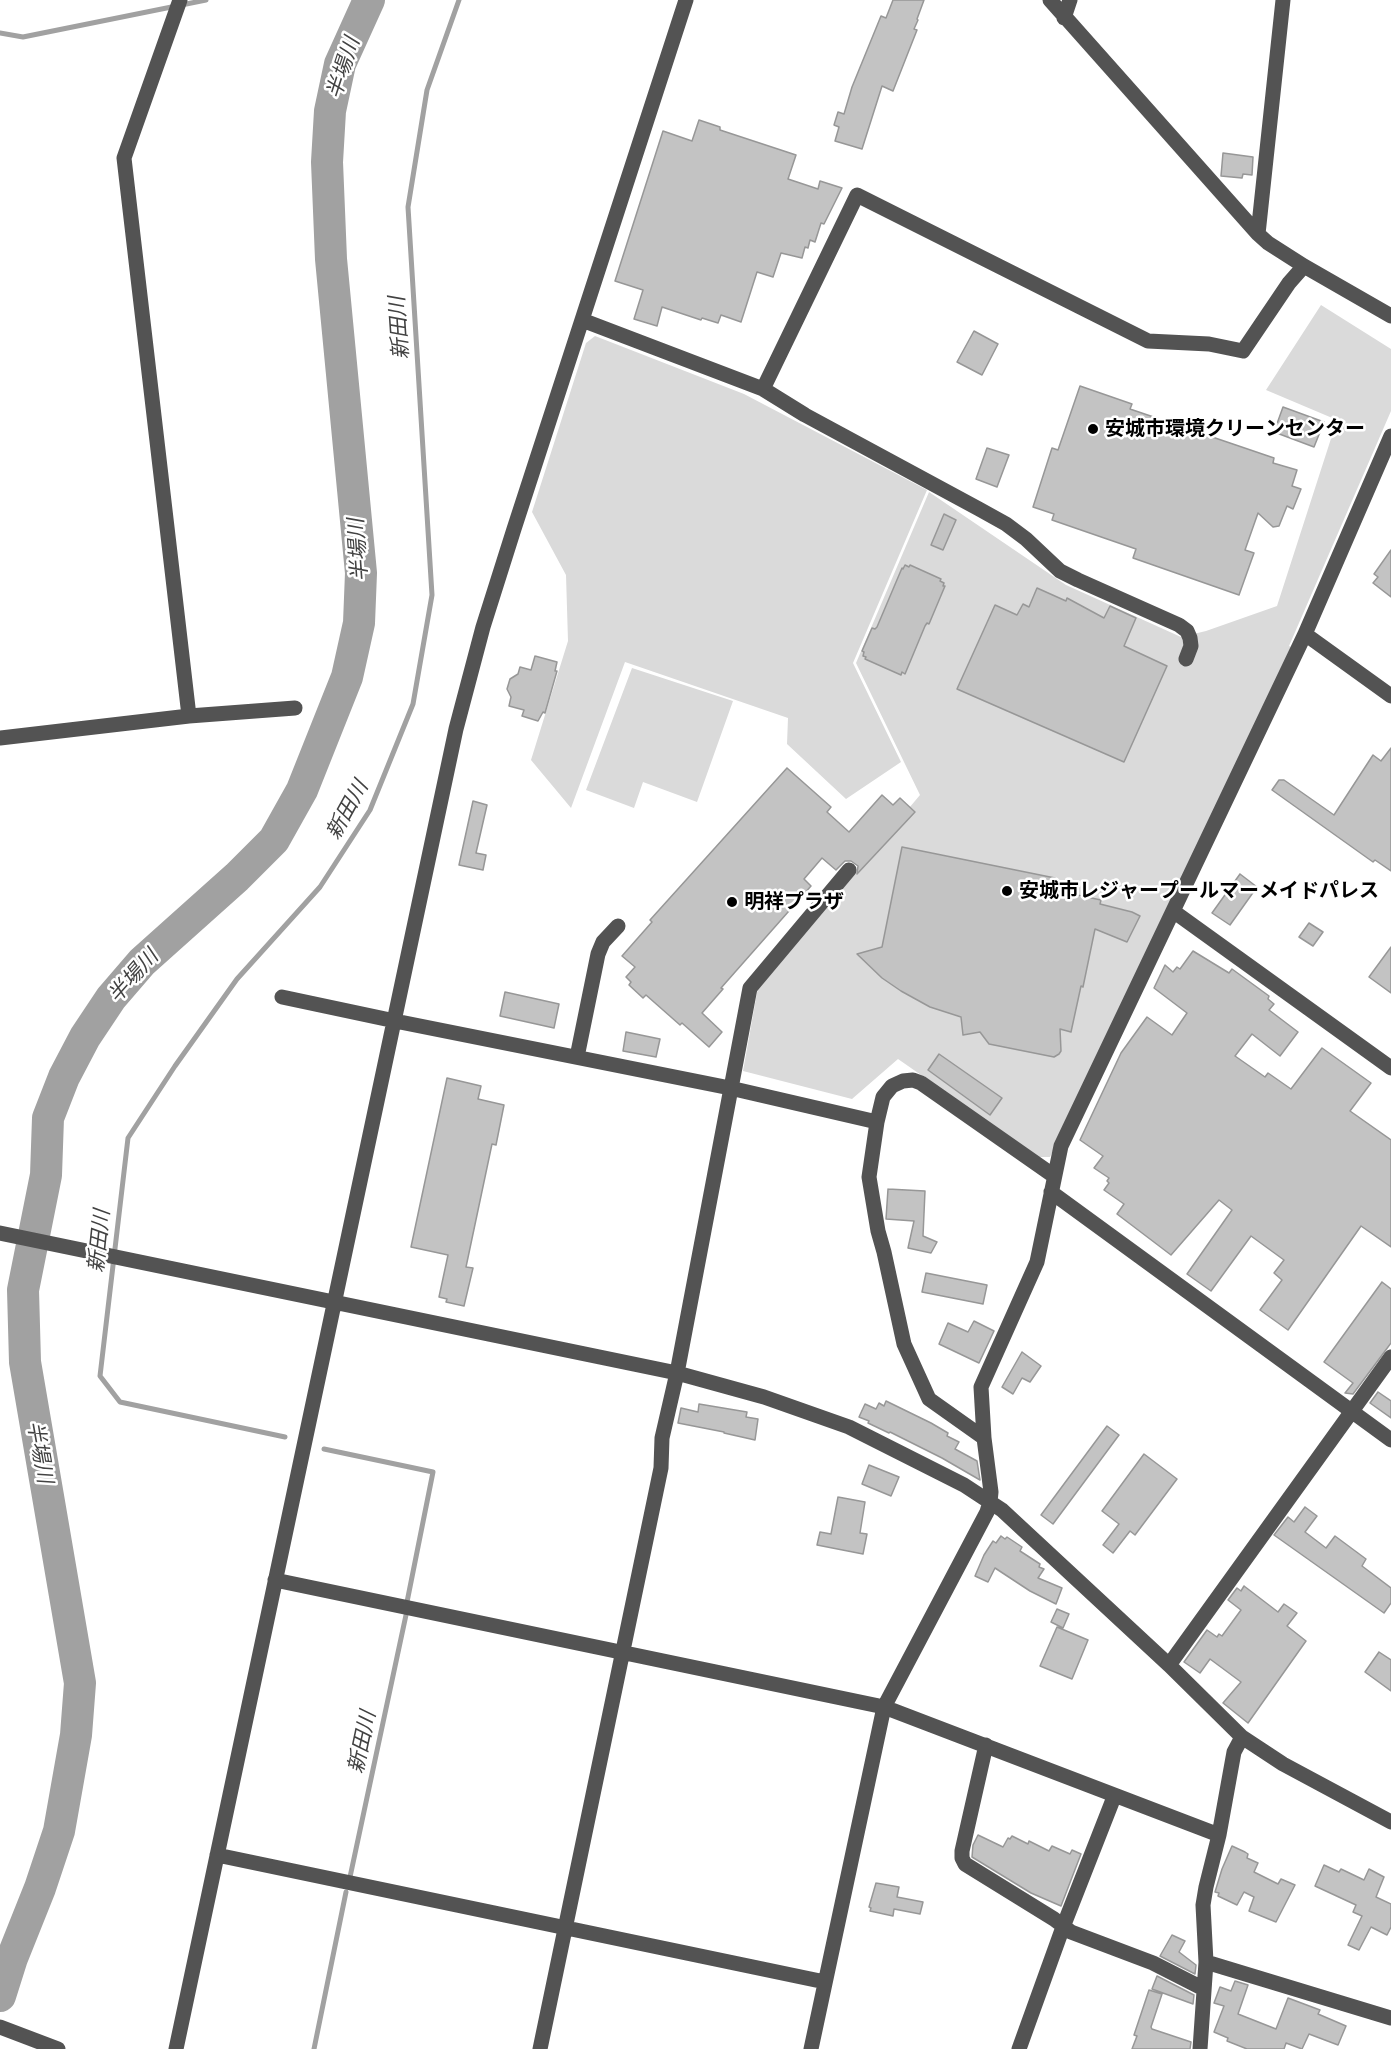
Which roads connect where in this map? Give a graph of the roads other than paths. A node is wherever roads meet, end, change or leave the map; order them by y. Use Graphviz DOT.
graph roads {
  1 [pos="180,0"];
  2 [pos="686,0"];
  3 [pos="1050,0"];
  4 [pos="1070,0"];
  5 [pos="1282,0"];
  6 [pos="1064,18"];
  7 [pos="1258,234"];
  8 [pos="1304,266"];
  9 [pos="1391,316"];
  10 [pos="582,320"];
  11 [pos="763,389"];
  12 [pos="1391,436"];
  13 [pos="1305,634"];
  14 [pos="1186,659"];
  15 [pos="1391,696"];
  16 [pos="295,708"];
  17 [pos="189,716"];
  18 [pos="0,738"];
  19 [pos="849,870"];
  20 [pos="1173,910"];
  21 [pos="618,926"];
  22 [pos="282,997"];
  23 [pos="395,1021"];
  24 [pos="577,1057"];
  25 [pos="1391,1068"];
  26 [pos="730,1088"];
  27 [pos="877,1122"];
  28 [pos="1054,1176"];
  29 [pos="1051,1192"];
  30 [pos="0,1233"];
  31 [pos="334,1302"];
  32 [pos="1391,1358"];
  33 [pos="677,1373"];
  34 [pos="1352,1412"];
  35 [pos="984,1438"];
  36 [pos="1391,1440"];
  37 [pos="990,1502"];
  38 [pos="275,1580"];
  39 [pos="623,1652"];
  40 [pos="1168,1665"];
  41 [pos="884,1707"];
  42 [pos="1242,1737"];
  43 [pos="986,1745"];
  44 [pos="1114,1797"];
  45 [pos="1391,1822"];
  46 [pos="1219,1835"];
  47 [pos="217,1855"];
  48 [pos="1063,1927"];
  49 [pos="565,1929"];
  50 [pos="1206,1962"];
  51 [pos="825,1982"];
  52 [pos="1204,1989"];
  53 [pos="1391,2018"];
  54 [pos="7,2029"];
  55 [pos="1205,2048"];
  56 [pos="58,2049"];
  57 [pos="176,2049"];
  58 [pos="540,2049"];
  59 [pos="811,2049"];
  60 [pos="1019,2049"];
  1 -- 17 [label="street"];
  2 -- 10 [label="street"];
  3 -- 6 [label="street"];
  4 -- 6 [label="street"];
  5 -- 7 [label="street"];
  6 -- 7 [label="street"];
  7 -- 8 [label="street"];
  8 -- 9 [label="street"];
  8 -- 11 [label="street"];
  10 -- 11 [label="street"];
  10 -- 23 [label="street"];
  11 -- 14 [label="street"];
  12 -- 13 [label="street"];
  13 -- 15 [label="street"];
  13 -- 20 [label="street"];
  16 -- 17 [label="street"];
  17 -- 18 [label="street"];
  19 -- 26 [label="street"];
  20 -- 25 [label="street"];
  20 -- 28 [label="street"];
  21 -- 24 [label="street"];
  22 -- 23 [label="street"];
  23 -- 24 [label="street"];
  23 -- 31 [label="street"];
  24 -- 26 [label="street"];
  26 -- 27 [label="street"];
  26 -- 33 [label="street"];
  27 -- 28 [label="street"];
  27 -- 35 [label="street"];
  28 -- 29 [label="street"];
  29 -- 34 [label="street"];
  29 -- 35 [label="street"];
  30 -- 31 [label="street"];
  31 -- 33 [label="street"];
  31 -- 38 [label="street"];
  32 -- 34 [label="street"];
  33 -- 37 [label="street"];
  33 -- 39 [label="street"];
  34 -- 36 [label="street"];
  34 -- 40 [label="street"];
  35 -- 37 [label="street"];
  37 -- 40 [label="street"];
  37 -- 41 [label="street"];
  38 -- 39 [label="street"];
  38 -- 47 [label="street"];
  39 -- 41 [label="street"];
  39 -- 49 [label="street"];
  40 -- 42 [label="street"];
  41 -- 43 [label="street"];
  41 -- 51 [label="street"];
  42 -- 45 [label="street"];
  42 -- 46 [label="street"];
  43 -- 44 [label="street"];
  43 -- 48 [label="street"];
  44 -- 46 [label="street"];
  44 -- 48 [label="street"];
  46 -- 50 [label="street"];
  47 -- 49 [label="street"];
  47 -- 57 [label="street"];
  48 -- 52 [label="street"];
  48 -- 60 [label="street"];
  49 -- 51 [label="street"];
  49 -- 58 [label="street"];
  50 -- 52 [label="street"];
  50 -- 53 [label="street"];
  51 -- 59 [label="street"];
  52 -- 55 [label="street"];
  54 -- 56 [label="street"];
}
